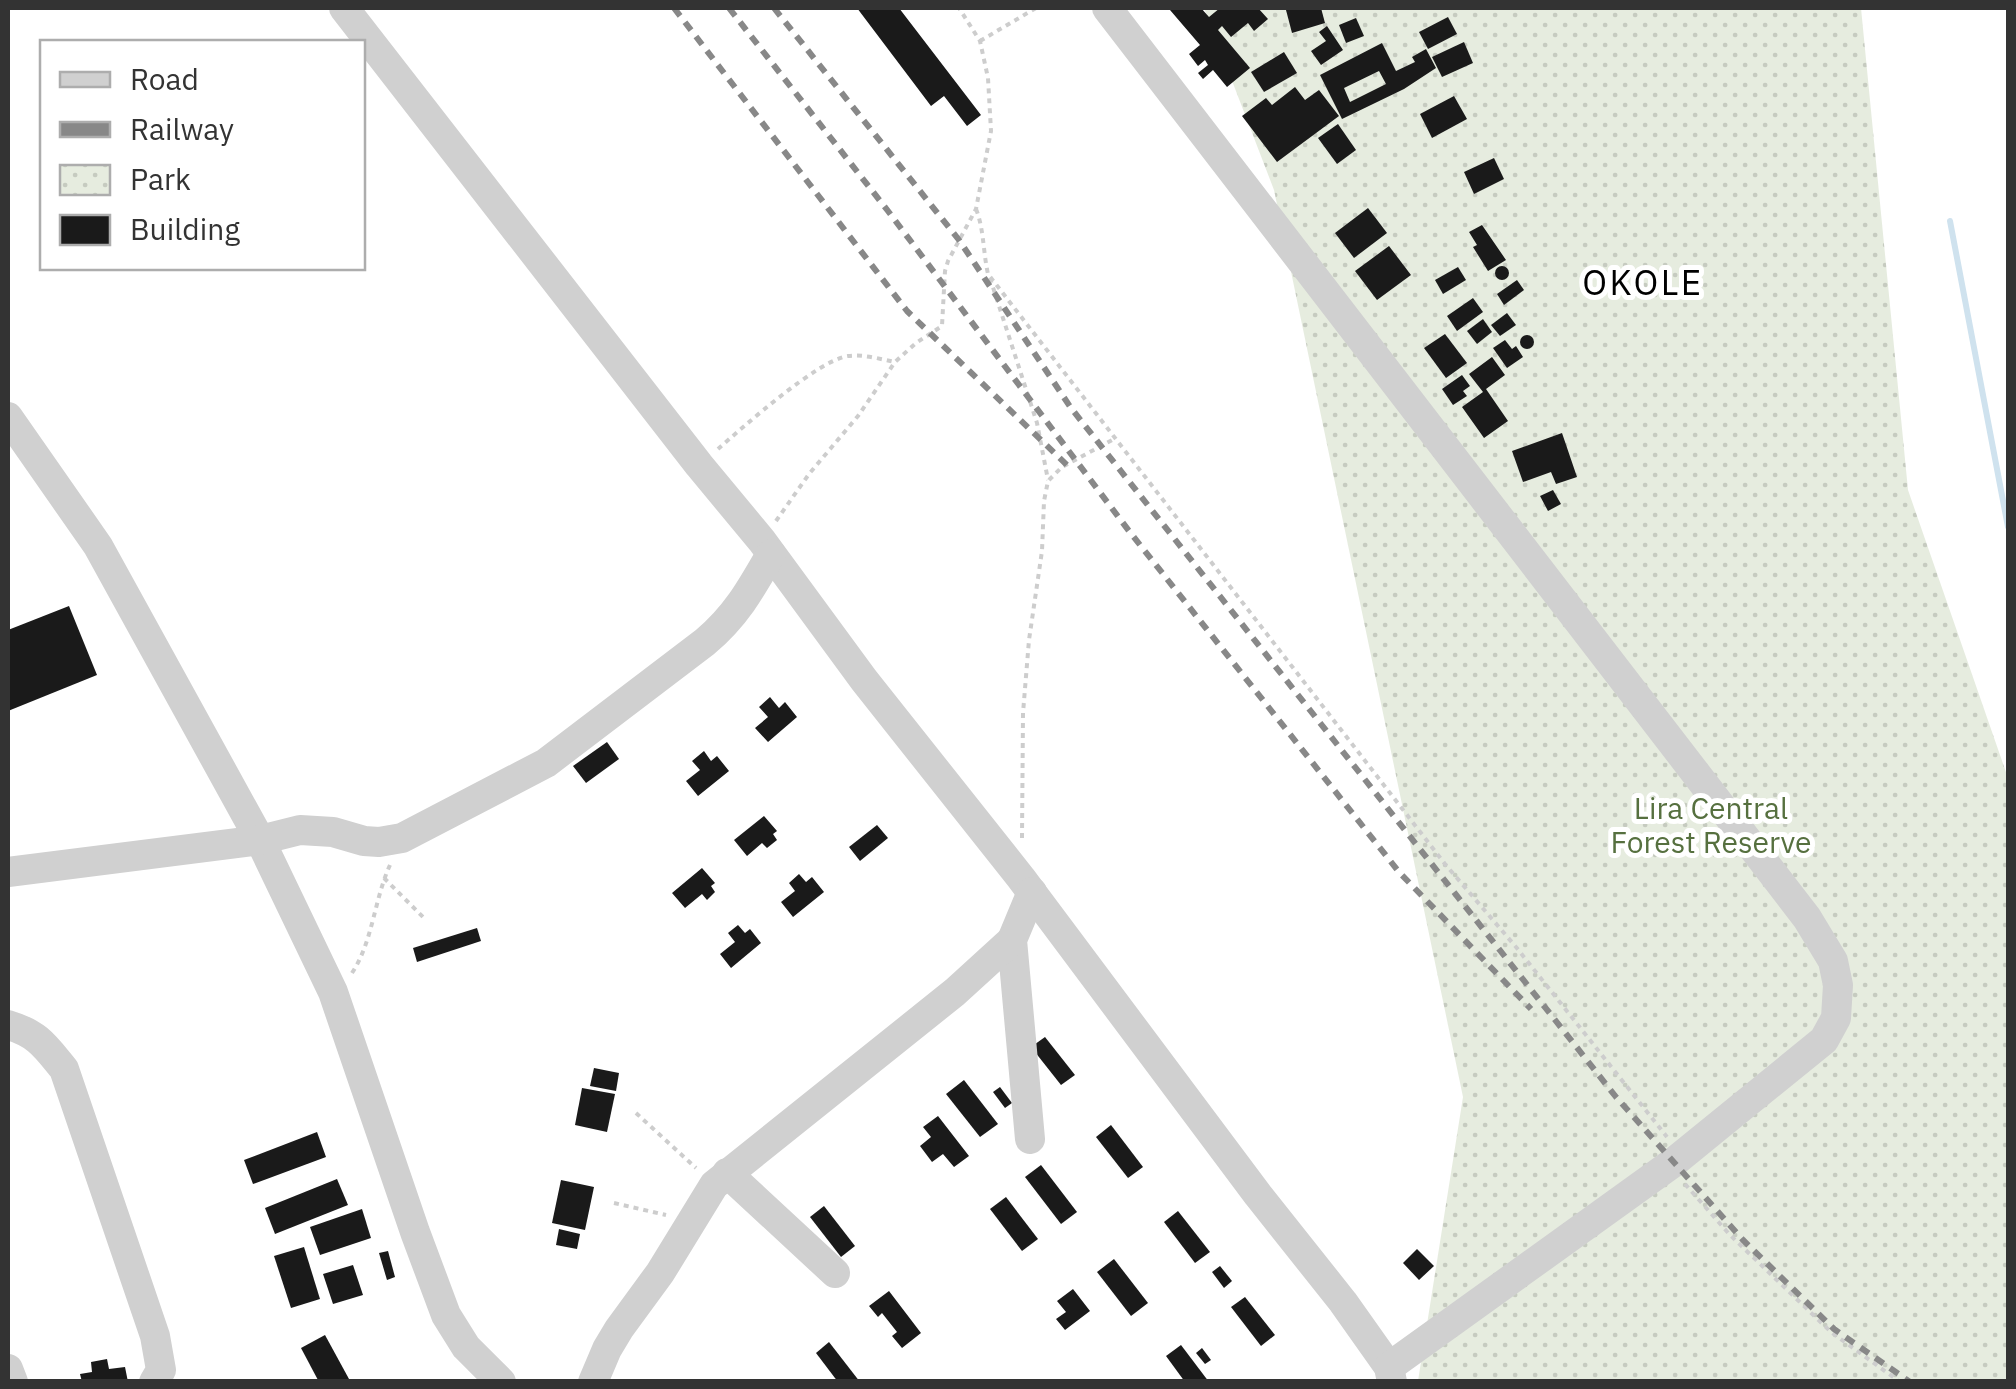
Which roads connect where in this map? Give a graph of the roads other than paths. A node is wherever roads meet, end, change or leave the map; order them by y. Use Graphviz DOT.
graph roads {
  1 [pos="344,8"];
  2 [pos="1107,8"];
  3 [pos="8,417"];
  4 [pos="766,548"];
  5 [pos="260,840"];
  6 [pos="8,872"];
  7 [pos="1026,885"];
  8 [pos="1012,940"];
  9 [pos="8,1026"];
  10 [pos="1030,1138"];
  11 [pos="721,1179"];
  12 [pos="835,1273"];
  13 [pos="8,1369"];
  14 [pos="1390,1374"];
  15 [pos="14,1382"];
  16 [pos="154,1382"];
  17 [pos="501,1382"];
  18 [pos="593,1382"];
  1 -- 4 [label="street"];
  2 -- 14 [label="street"];
  3 -- 5 [label="street"];
  4 -- 5 [label="street"];
  4 -- 7 [label="street"];
  5 -- 6 [label="street"];
  5 -- 17 [label="street"];
  7 -- 8 [label="street"];
  7 -- 14 [label="street"];
  8 -- 10 [label="street"];
  8 -- 11 [label="street"];
  9 -- 16 [label="street"];
  11 -- 12 [label="street"];
  11 -- 18 [label="street"];
  13 -- 15 [label="street"];
}
